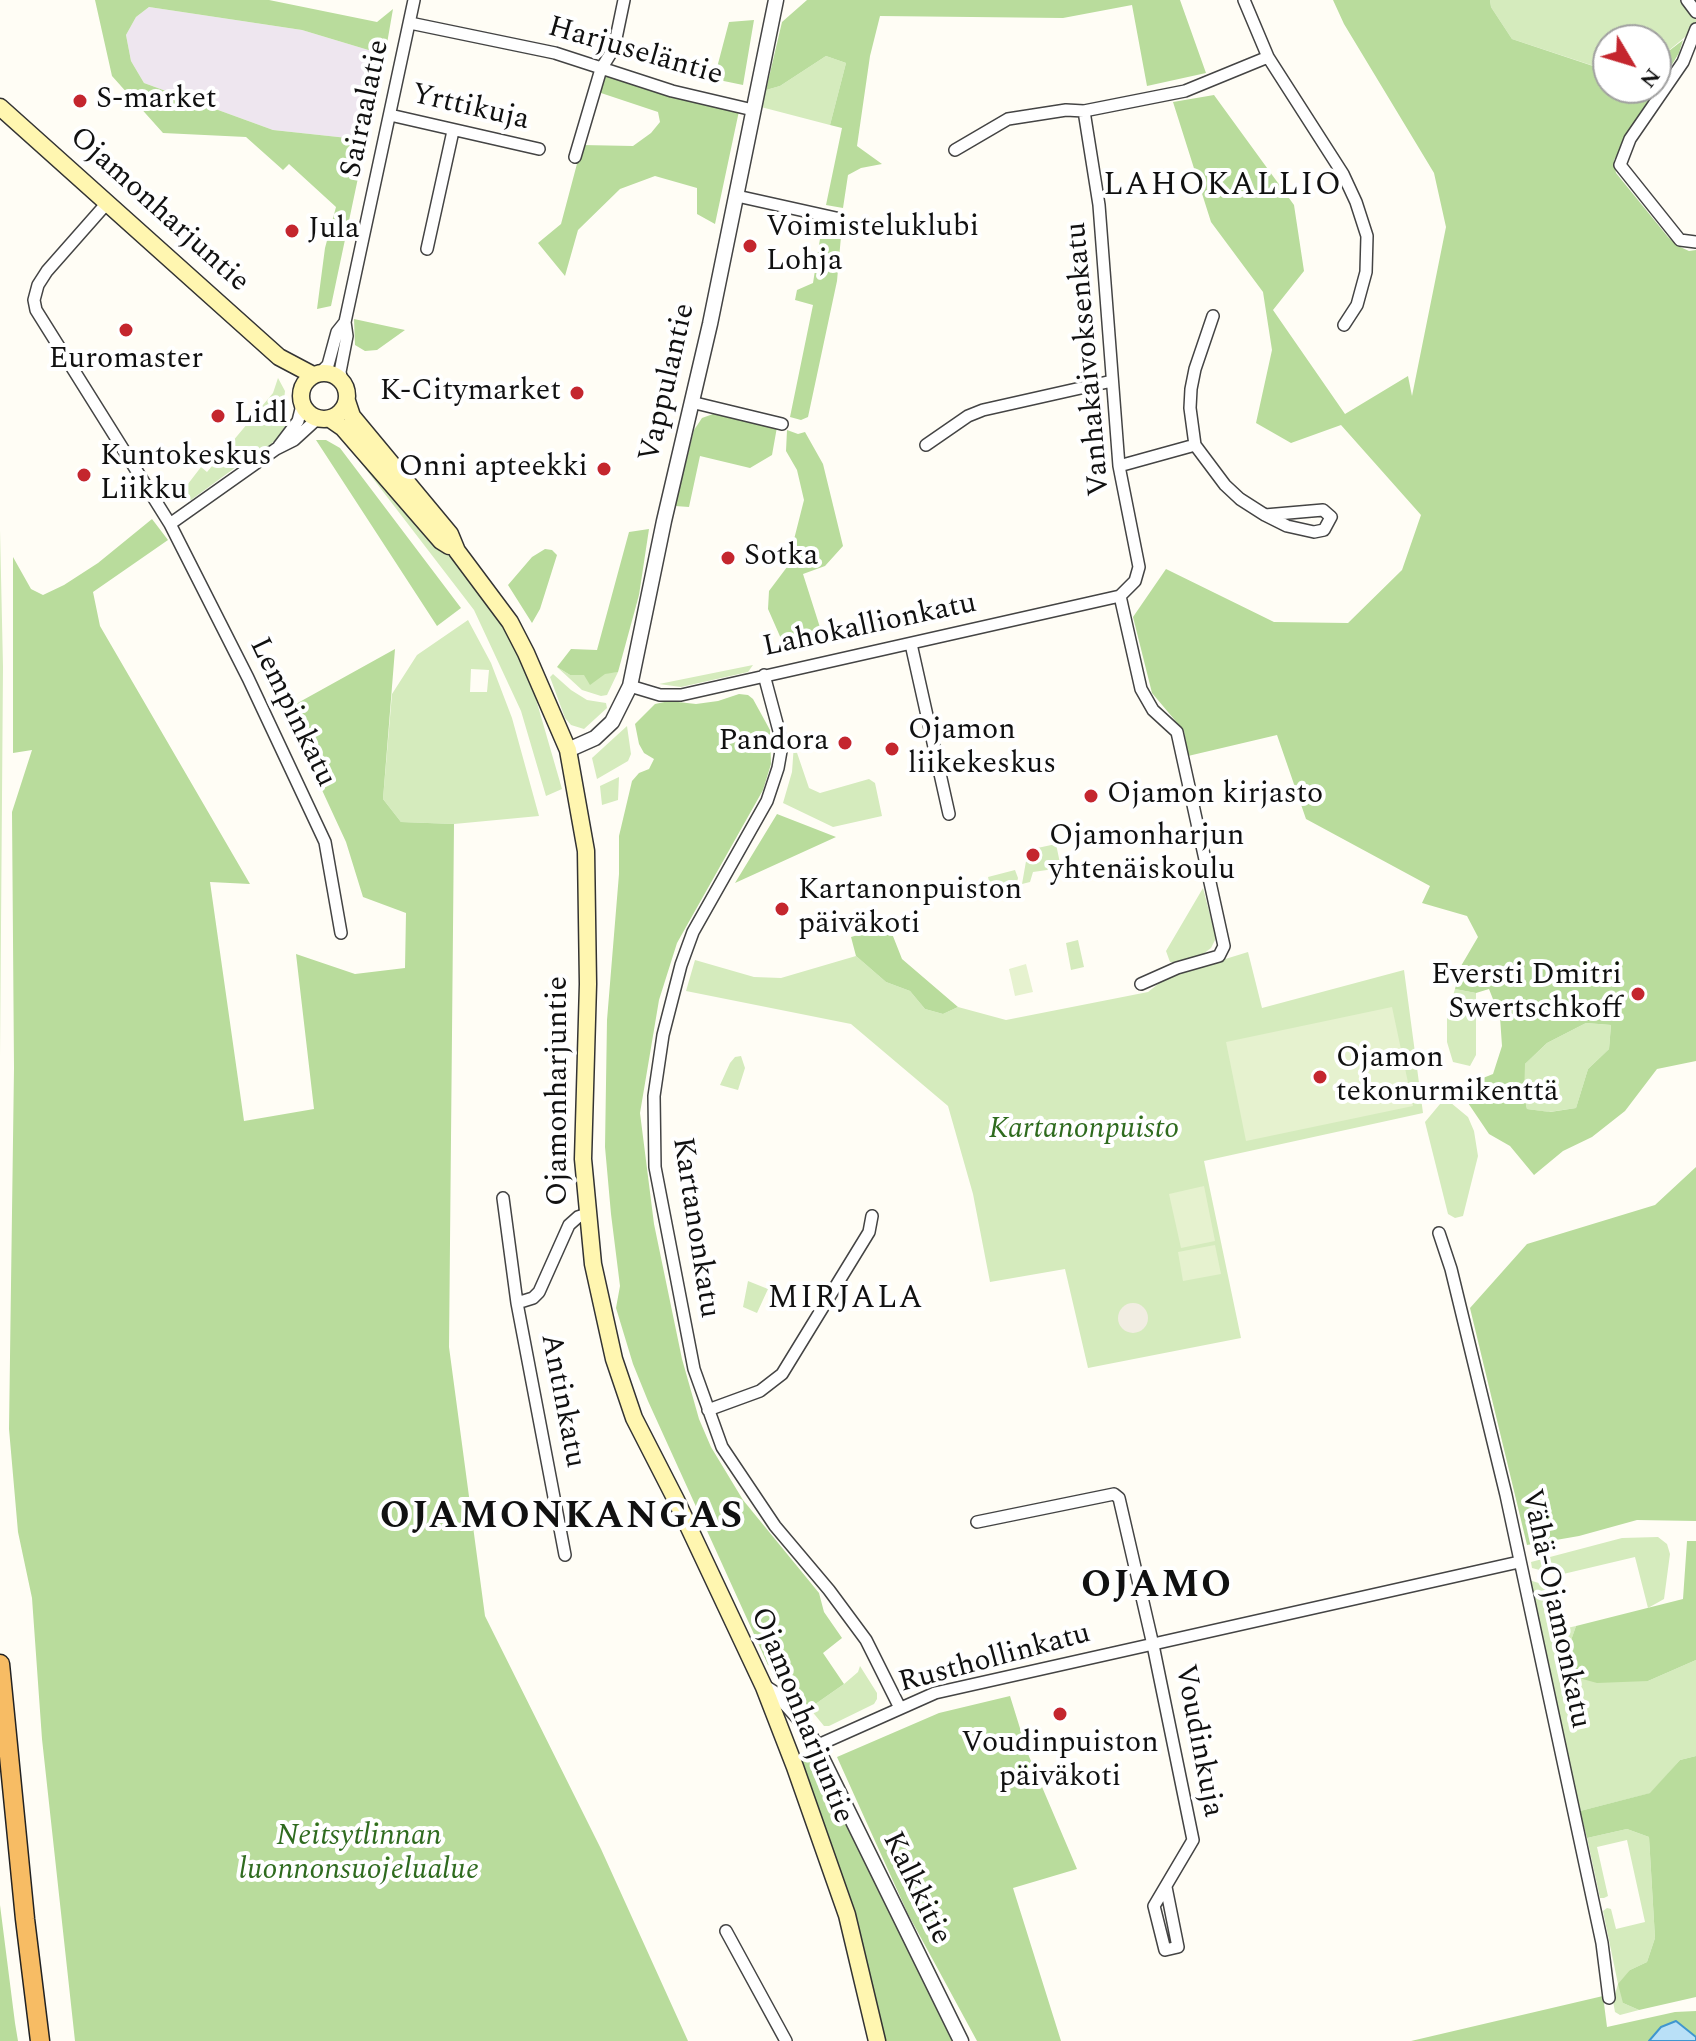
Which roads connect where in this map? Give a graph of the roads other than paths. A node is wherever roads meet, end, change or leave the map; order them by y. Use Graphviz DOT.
graph roads {
  1 [pos="414,0"];
  2 [pos="624,0"];
  3 [pos="776,0"];
  4 [pos="1244,0"];
  5 [pos="1687,0"];
  6 [pos="1696,12"];
  7 [pos="410,23"];
  8 [pos="1696,29"];
  9 [pos="1268,57"];
  10 [pos="601,69"];
  11 [pos="0,107"];
  12 [pos="753,110"];
  13 [pos="1084,111"];
  14 [pos="390,115"];
  15 [pos="453,131"];
  16 [pos="539,149"];
  17 [pos="955,150"];
  18 [pos="575,157"];
  19 [pos="737,196"];
  20 [pos="107,203"];
  21 [pos="836,218"];
  22 [pos="1696,242"];
  23 [pos="427,249"];
  24 [pos="1213,316"];
  25 [pos="345,322"];
  26 [pos="1344,325"];
  27 [pos="279,357"];
  28 [pos="317,374"];
  29 [pos="342,381"];
  30 [pos="1112,381"];
  31 [pos="301,398"];
  32 [pos="347,401"];
  33 [pos="691,402"];
  34 [pos="323,419"];
  35 [pos="782,424"];
  36 [pos="926,445"];
  37 [pos="1195,445"];
  38 [pos="276,449"];
  39 [pos="1119,466"];
  40 [pos="1265,515"];
  41 [pos="170,524"];
  42 [pos="457,551"];
  43 [pos="1120,596"];
  44 [pos="911,644"];
  45 [pos="764,675"];
  46 [pos="630,686"];
  47 [pos="568,750"];
  48 [pos="949,814"];
  49 [pos="341,933"];
  50 [pos="1141,984"];
  51 [pos="503,1198"];
  52 [pos="587,1214"];
  53 [pos="872,1216"];
  54 [pos="1439,1233"];
  55 [pos="517,1303"];
  56 [pos="708,1410"];
  57 [pos="977,1522"];
  58 [pos="565,1555"];
  59 [pos="1519,1562"];
  60 [pos="1153,1645"];
  61 [pos="0,1664"];
  62 [pos="764,1687"];
  63 [pos="900,1708"];
  64 [pos="816,1746"];
  65 [pos="1166,1887"];
  66 [pos="726,1931"];
  67 [pos="1609,1998"];
  68 [pos="40,2041"];
  69 [pos="786,2041"];
  70 [pos="877,2041"];
  71 [pos="961,2041"];
  1 -- 7 [label="street, Sairaalatie"];
  2 -- 10 [label="street"];
  3 -- 12 [label="street, Vappulantie"];
  4 -- 9 [label="street"];
  5 -- 6 [label="street"];
  7 -- 10 [label="street, Harjuseläntie"];
  7 -- 14 [label="street, Sairaalatie"];
  8 -- 22 [label="street"];
  9 -- 13 [label="street"];
  9 -- 26 [label="street"];
  10 -- 12 [label="street, Harjuseläntie"];
  10 -- 18 [label="street"];
  11 -- 20 [label="main road, Ojamonharjuntie"];
  12 -- 19 [label="street, Vappulantie"];
  13 -- 17 [label="street"];
  13 -- 30 [label="street, Vanhakaivoksenkatu"];
  14 -- 15 [label="street, Yrttikuja"];
  14 -- 25 [label="street, Sairaalatie"];
  15 -- 16 [label="street, Yrttikuja"];
  15 -- 23 [label="street"];
  19 -- 21 [label="street"];
  19 -- 33 [label="street, Vappulantie"];
  20 -- 27 [label="main road, Ojamonharjuntie"];
  20 -- 41 [label="street, Lempinkatu"];
  24 -- 37 [label="street"];
  25 -- 28 [label="street, Sairaalatie"];
  25 -- 29 [label="street, Sairaalatie"];
  27 -- 28 [label="main road, Ojamonharjuntie"];
  27 -- 31 [label="main road, Ojamonharjuntie"];
  28 -- 29 [label="main road"];
  28 -- 31 [label="main road"];
  29 -- 32 [label="main road"];
  30 -- 36 [label="street"];
  30 -- 39 [label="street, Vanhakaivoksenkatu"];
  31 -- 34 [label="main road"];
  31 -- 38 [label="street"];
  32 -- 34 [label="main road"];
  32 -- 42 [label="main road, Ojamonharjuntie"];
  33 -- 35 [label="street"];
  33 -- 46 [label="street, Vappulantie"];
  34 -- 38 [label="street"];
  34 -- 42 [label="main road, Ojamonharjuntie"];
  37 -- 39 [label="street"];
  37 -- 40 [label="street"];
  38 -- 41 [label="street"];
  39 -- 43 [label="street, Vanhakaivoksenkatu"];
  40 -- 40 [label="street"];
  41 -- 49 [label="street, Lempinkatu"];
  42 -- 47 [label="main road, Ojamonharjuntie"];
  43 -- 44 [label="street, Lahokallionkatu"];
  43 -- 50 [label="street"];
  44 -- 45 [label="street, Lahokallionkatu"];
  44 -- 48 [label="street"];
  45 -- 46 [label="street, Lahokallionkatu"];
  45 -- 56 [label="street, Kartanonkatu"];
  46 -- 47 [label="street, Vappulantie"];
  47 -- 52 [label="main road, Ojamonharjuntie"];
  51 -- 55 [label="street, Antinkatu"];
  52 -- 55 [label="street, Antinkatu"];
  52 -- 62 [label="main road, Ojamonharjuntie"];
  53 -- 56 [label="street"];
  54 -- 59 [label="street, Vähä-Ojamonkatu"];
  55 -- 58 [label="street, Antinkatu"];
  56 -- 63 [label="street, Kartanonkatu"];
  57 -- 60 [label="street, Voudinkuja"];
  59 -- 60 [label="street, Rusthollinkatu"];
  59 -- 67 [label="street, Vähä-Ojamonkatu"];
  60 -- 63 [label="street, Rusthollinkatu"];
  60 -- 65 [label="street, Voudinkuja"];
  61 -- 68 [label="highway"];
  62 -- 64 [label="street, Kalkkitie"];
  62 -- 70 [label="main road, Ojamonharjuntie"];
  63 -- 64 [label="street, Rusthollinkatu"];
  64 -- 71 [label="street, Kalkkitie"];
  65 -- 65 [label="street, Voudinkuja"];
  66 -- 69 [label="street"];
}
